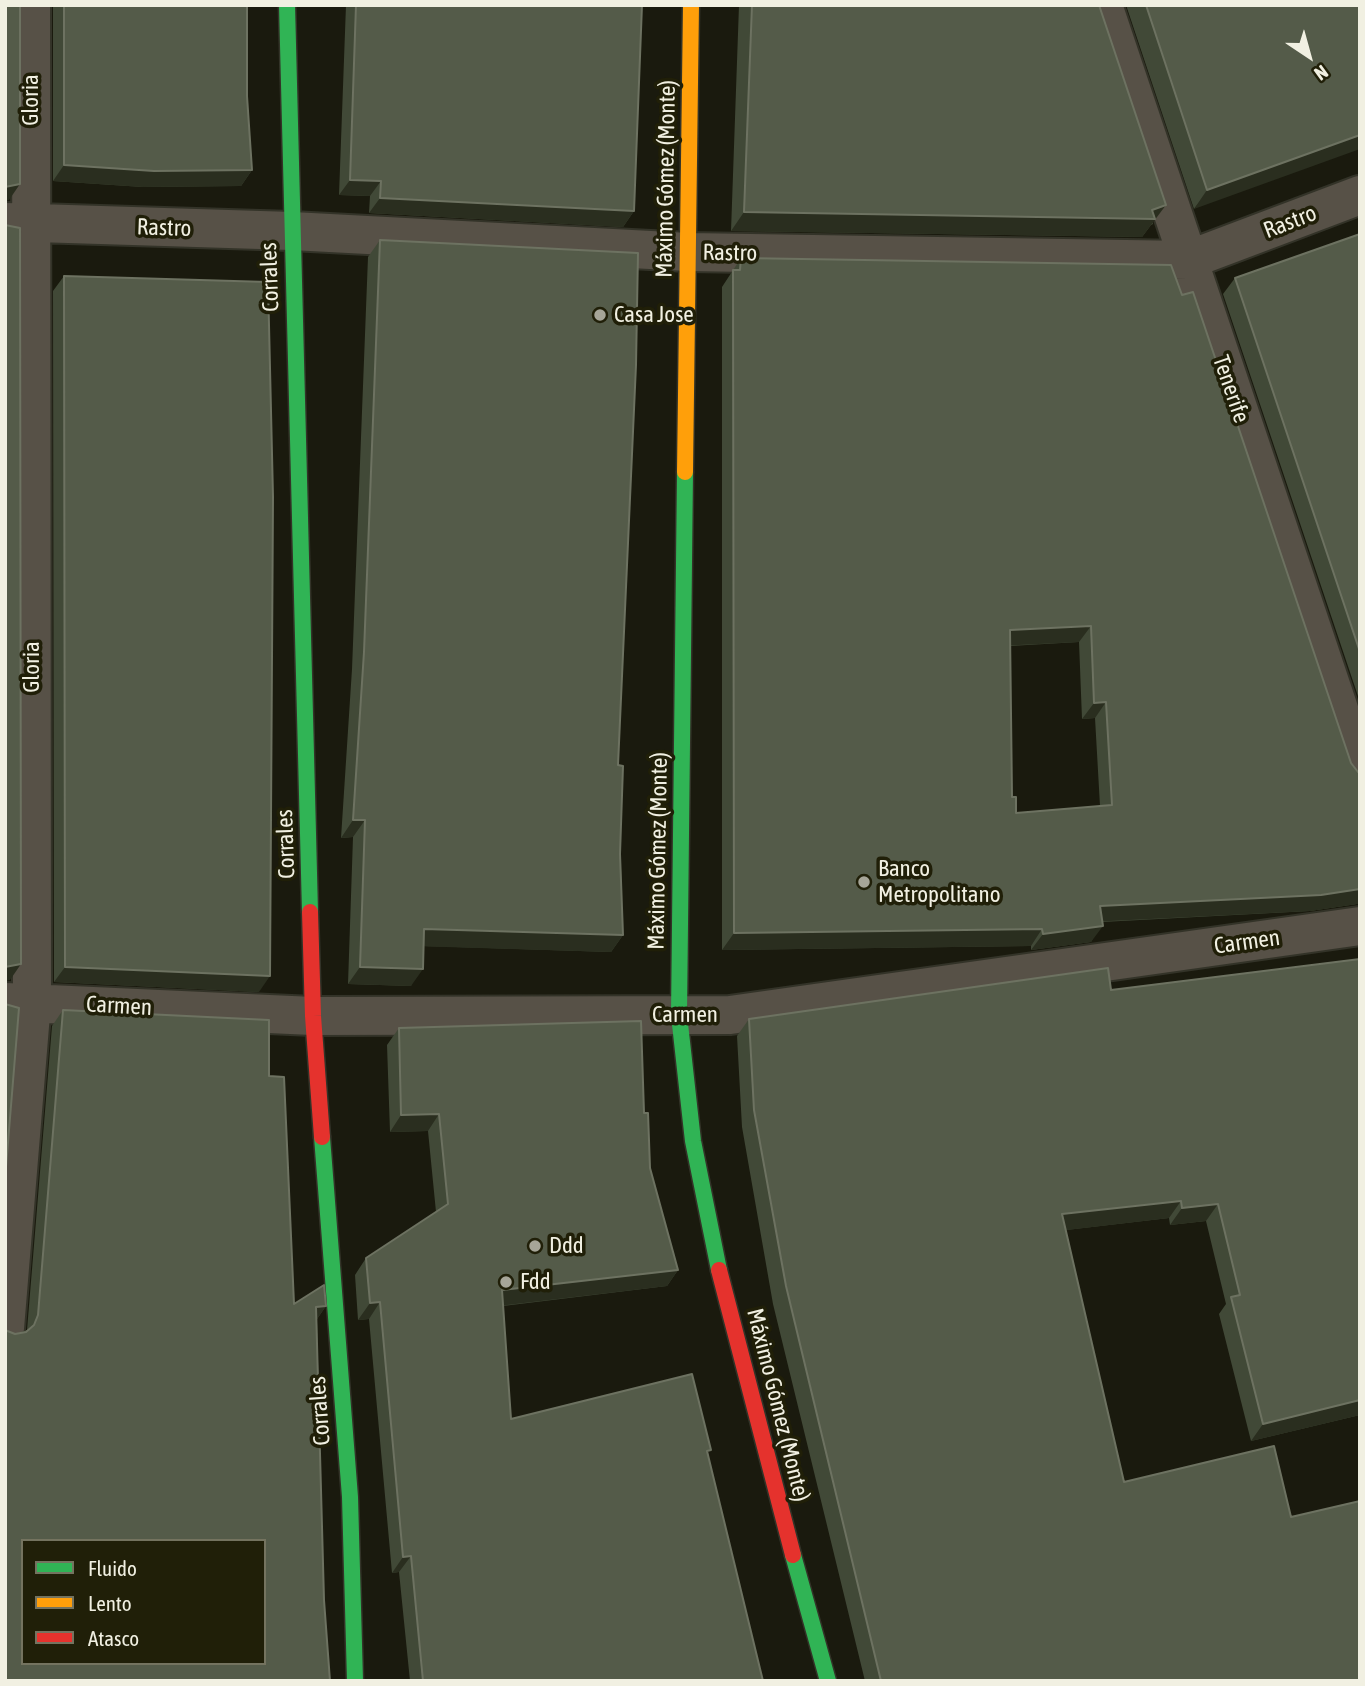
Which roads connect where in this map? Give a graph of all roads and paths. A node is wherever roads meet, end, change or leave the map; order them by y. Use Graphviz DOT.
graph roads {
  1 [pos="31,5"];
  2 [pos="286,5"];
  3 [pos="691,5"];
  4 [pos="1103,5"];
  5 [pos="1360,195"];
  6 [pos="19,223"];
  7 [pos="292,231"];
  8 [pos="688,252"];
  9 [pos="1188,260"];
  10 [pos="1360,772"];
  11 [pos="1360,926"];
  12 [pos="19,1002"];
  13 [pos="679,1015"];
  14 [pos="313,1016"];
  15 [pos="5,1328"];
  16 [pos="355,1681"];
  17 [pos="828,1681"];
  1 -- 6 [label="street, Gloria"];
  2 -- 7 [label="main road, Corrales"];
  3 -- 8 [label="main road, Máximo Gómez (Monte)"];
  4 -- 9 [label="street, Tenerife"];
  5 -- 9 [label="street, Rastro"];
  6 -- 7 [label="street, Rastro"];
  6 -- 12 [label="street, Gloria"];
  7 -- 8 [label="street, Rastro"];
  7 -- 14 [label="main road, Corrales"];
  8 -- 9 [label="street, Rastro"];
  8 -- 13 [label="main road, Máximo Gómez (Monte)"];
  9 -- 10 [label="street, Tenerife"];
  11 -- 13 [label="street, Carmen"];
  12 -- 14 [label="street, Carmen"];
  12 -- 15 [label="street, Gloria"];
  13 -- 14 [label="street, Carmen"];
  13 -- 17 [label="main road, Máximo Gómez (Monte)"];
  14 -- 16 [label="main road, Corrales"];
}
